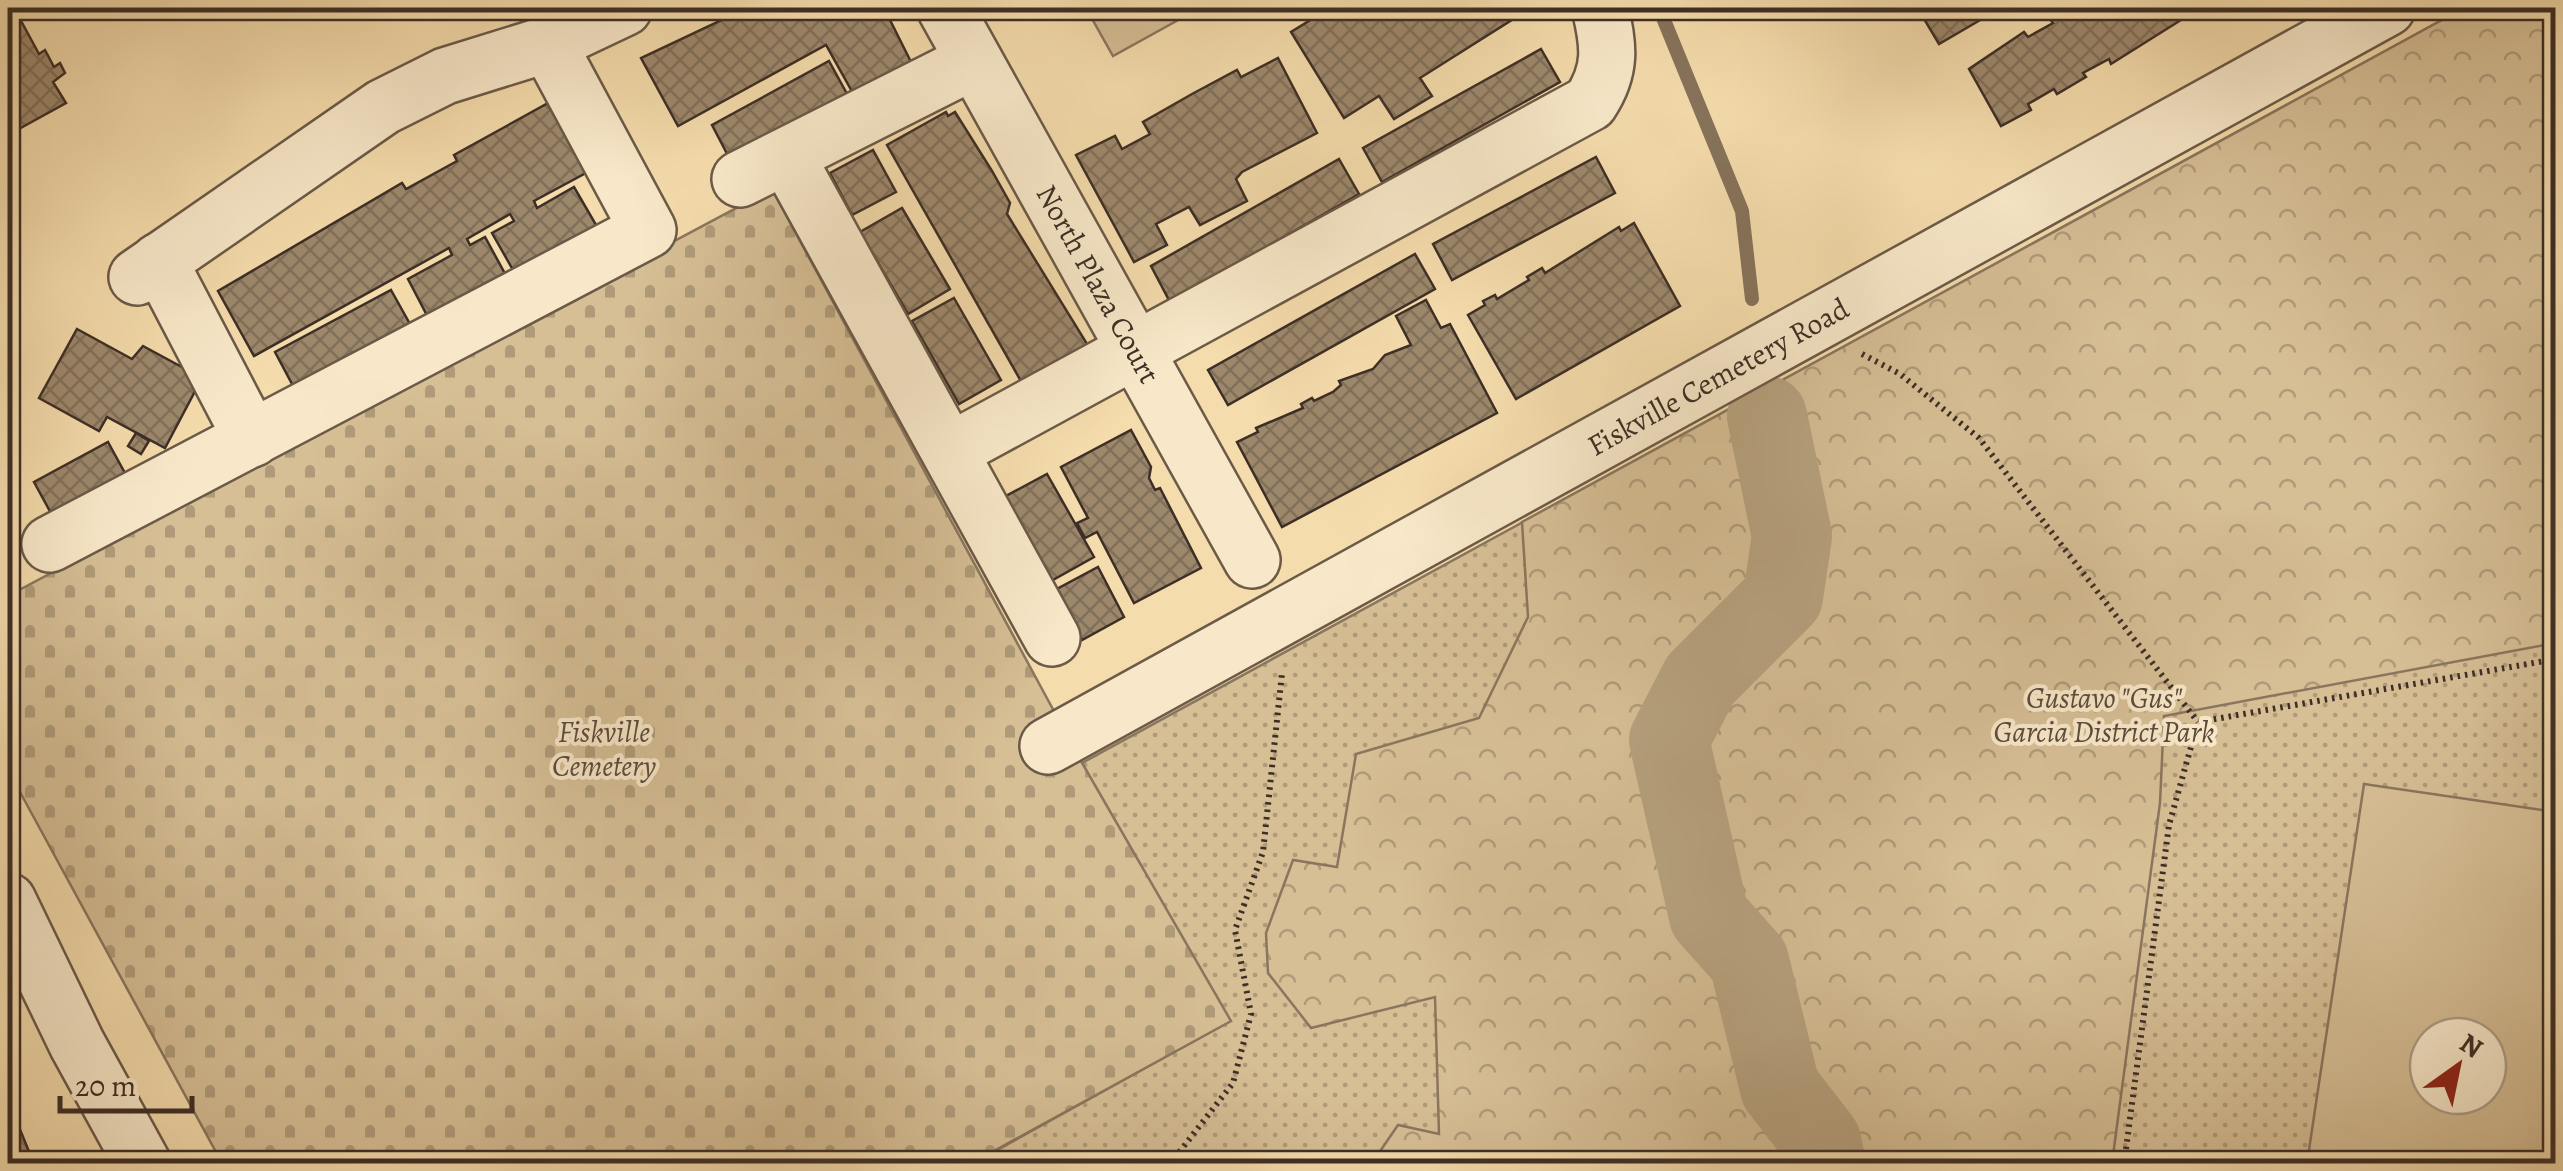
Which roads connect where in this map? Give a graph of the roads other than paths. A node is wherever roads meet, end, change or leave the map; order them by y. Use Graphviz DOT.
graph roads {
  1 [pos="624,8"];
  2 [pos="945,8"];
  3 [pos="1600,8"];
  4 [pos="2387,8"];
  5 [pos="548,44"];
  6 [pos="974,61"];
  7 [pos="1136,353"];
  8 [pos="252,439"];
  9 [pos="950,451"];
  10 [pos="50,544"];
  11 [pos="1252,560"];
  12 [pos="1052,638"];
  13 [pos="1048,746"];
  14 [pos="8,901"];
  15 [pos="143,1164"];
  1 -- 5 [label="street"];
  2 -- 6 [label="street, North Plaza Court"];
  3 -- 7 [label="street"];
  4 -- 13 [label="street, Fiskville Cemetery Road"];
  5 -- 8 [label="street"];
  5 -- 8 [label="street"];
  6 -- 7 [label="street, North Plaza Court"];
  6 -- 9 [label="street"];
  7 -- 9 [label="street"];
  7 -- 11 [label="street, North Plaza Court"];
  8 -- 10 [label="street"];
  9 -- 12 [label="street"];
  14 -- 15 [label="street"];
}
